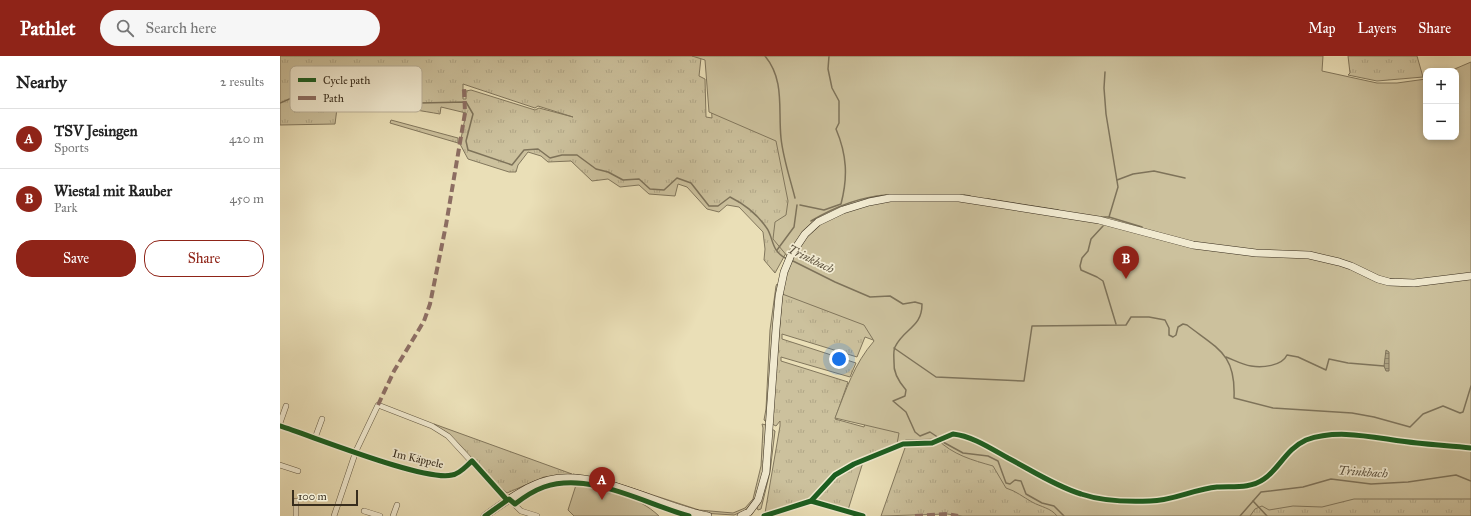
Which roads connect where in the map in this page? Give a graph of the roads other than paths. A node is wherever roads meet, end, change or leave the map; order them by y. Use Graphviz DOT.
graph roads {
  1 [pos="1471,276"];
  2 [pos="286,406"];
  3 [pos="322,419"];
  4 [pos="280,424"];
  5 [pos="315,438"];
  6 [pos="356,451"];
  7 [pos="472,462"];
  8 [pos="280,465"];
  9 [pos="298,471"];
  10 [pos="508,499"];
  11 [pos="296,501"];
  12 [pos="397,505"];
  13 [pos="364,511"];
  14 [pos="296,516"];
  15 [pos="334,516"];
  16 [pos="380,516"];
  17 [pos="393,516"];
  18 [pos="485,516"];
  19 [pos="538,516"];
  20 [pos="708,516"];
  21 [pos="741,516"];
  1 -- 21 [label="street"];
  2 -- 4 [label="street"];
  3 -- 5 [label="street"];
  4 -- 5 [label="street, Im Käppele"];
  5 -- 6 [label="street, Im Käppele"];
  6 -- 7 [label="street, Im Käppele"];
  6 -- 7 [label="street"];
  6 -- 15 [label="street"];
  7 -- 10 [label="street"];
  8 -- 9 [label="street"];
  10 -- 18 [label="street"];
  10 -- 19 [label="street"];
  10 -- 20 [label="street"];
  11 -- 14 [label="street"];
  12 -- 17 [label="street"];
  13 -- 16 [label="street"];
}
